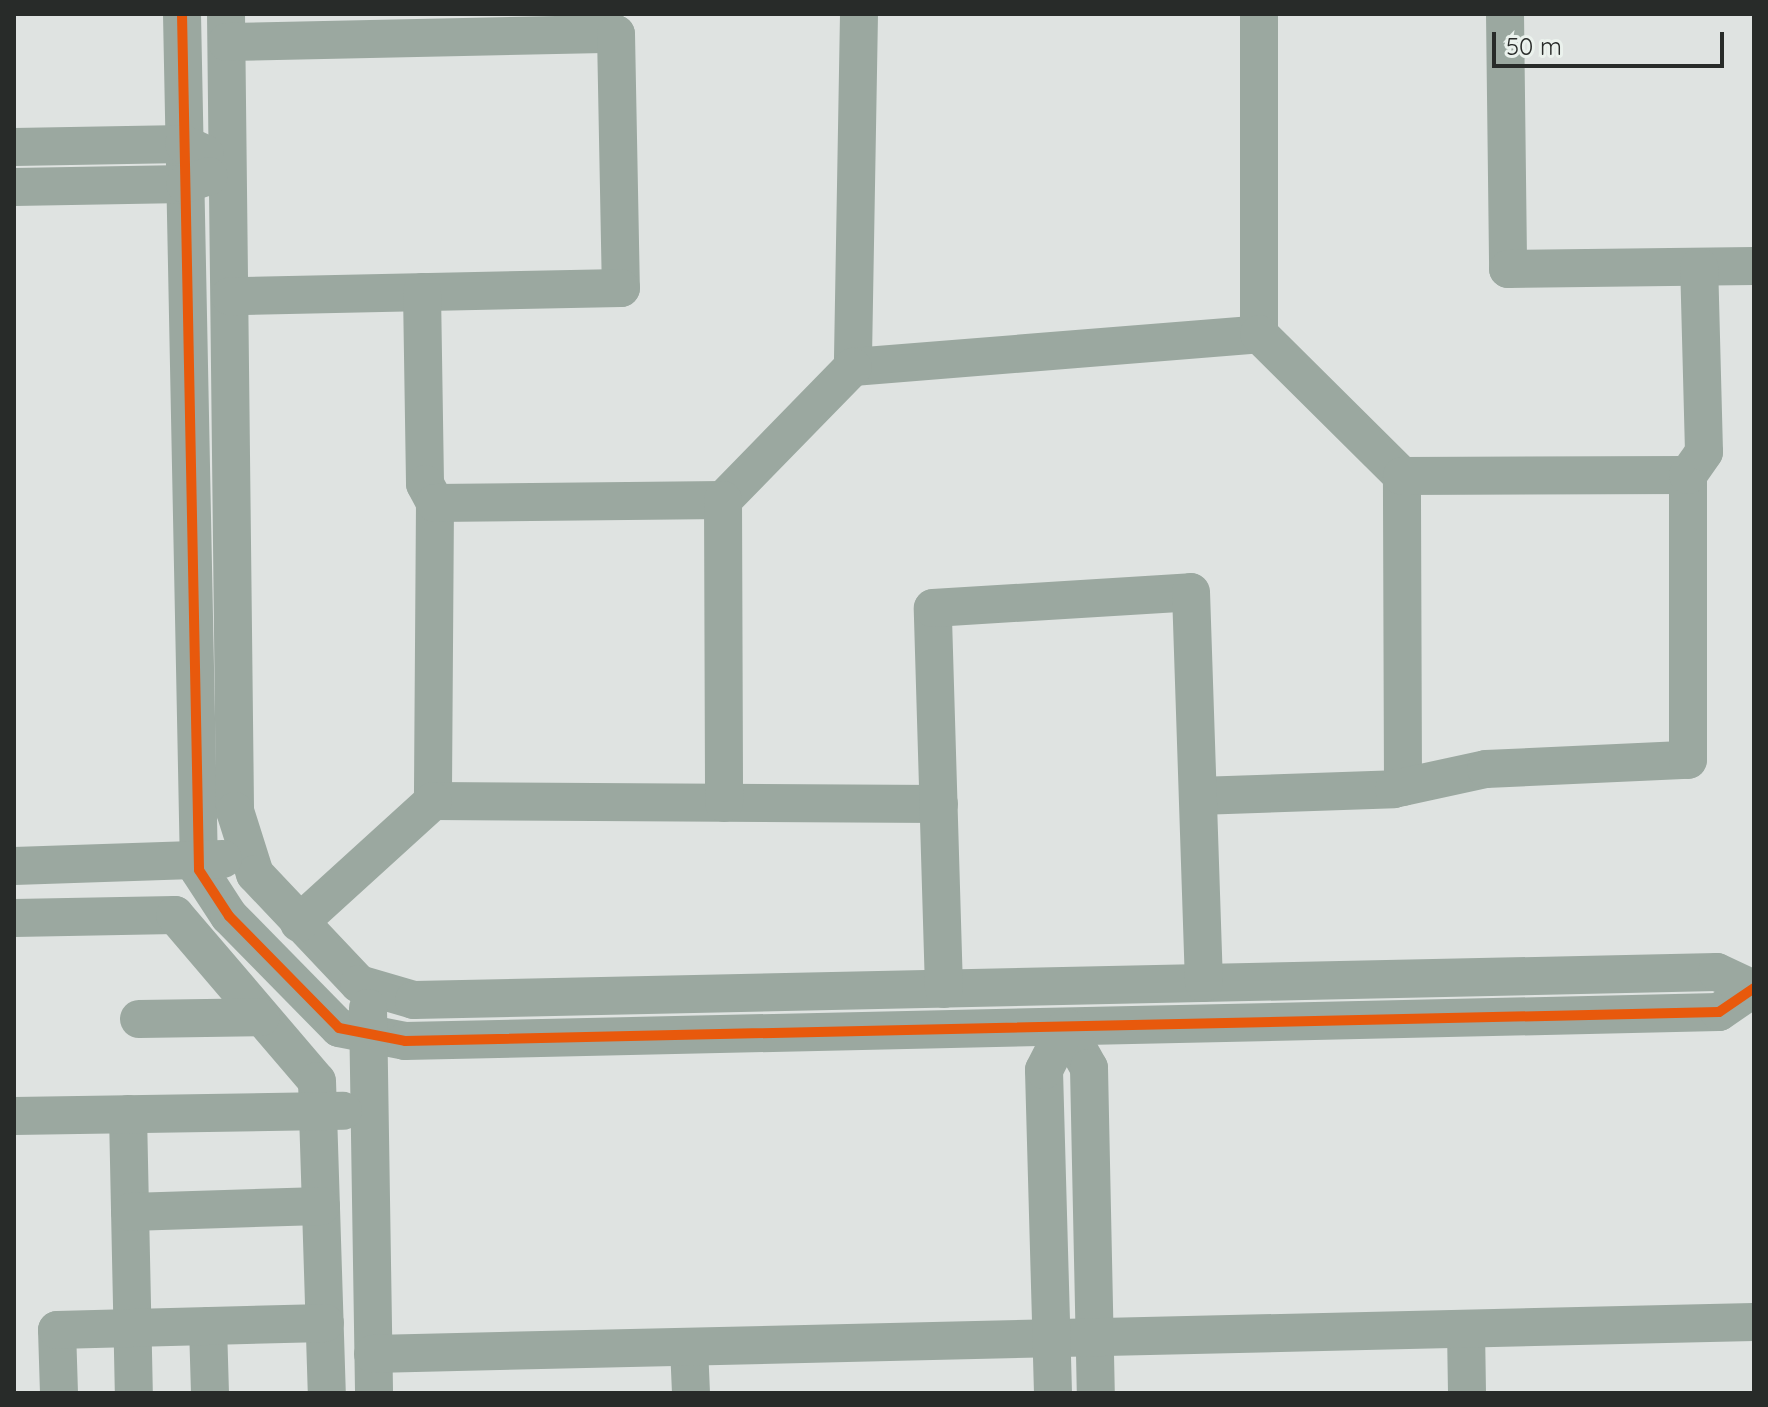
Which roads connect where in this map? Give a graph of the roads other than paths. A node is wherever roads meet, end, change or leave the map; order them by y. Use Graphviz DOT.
graph roads {
  1 [pos="182,14"];
  2 [pos="859,14"];
  3 [pos="1259,14"];
  4 [pos="1505,14"];
  5 [pos="414,26"];
  6 [pos="226,28"];
  7 [pos="184,144"];
  8 [pos="14,147"];
  9 [pos="230,168"];
  10 [pos="185,184"];
  11 [pos="14,187"];
  12 [pos="1754,266"];
  13 [pos="1699,267"];
  14 [pos="422,292"];
  15 [pos="230,296"];
  16 [pos="1259,334"];
  17 [pos="853,367"];
  18 [pos="1688,475"];
  19 [pos="1402,476"];
  20 [pos="723,500"];
  21 [pos="435,503"];
  22 [pos="1403,787"];
  23 [pos="1198,796"];
  24 [pos="433,801"];
  25 [pos="724,803"];
  26 [pos="939,804"];
  27 [pos="250,858"];
  28 [pos="198,860"];
  29 [pos="14,866"];
  30 [pos="14,918"];
  31 [pos="299,923"];
  32 [pos="1204,983"];
  33 [pos="371,988"];
  34 [pos="944,989"];
  35 [pos="1754,991"];
  36 [pos="261,1017"];
  37 [pos="139,1019"];
  38 [pos="1066,1027"];
  39 [pos="364,1033"];
  40 [pos="366,1111"];
  41 [pos="318,1112"];
  42 [pos="128,1114"];
  43 [pos="14,1116"];
  44 [pos="321,1206"];
  45 [pos="130,1212"];
  46 [pos="1754,1322"];
  47 [pos="325,1323"];
  48 [pos="208,1326"];
  49 [pos="133,1328"];
  50 [pos="1466,1329"];
  51 [pos="1095,1337"];
  52 [pos="1051,1338"];
  53 [pos="689,1347"];
  54 [pos="373,1354"];
  55 [pos="59,1393"];
  56 [pos="134,1393"];
  57 [pos="210,1393"];
  58 [pos="327,1393"];
  59 [pos="374,1393"];
  60 [pos="691,1393"];
  61 [pos="1053,1393"];
  62 [pos="1096,1393"];
  63 [pos="1467,1393"];
  1 -- 7 [label="street"];
  2 -- 17 [label="street"];
  3 -- 16 [label="street"];
  4 -- 13 [label="street"];
  5 -- 6 [label="street"];
  5 -- 14 [label="street"];
  6 -- 9 [label="street"];
  7 -- 8 [label="street"];
  7 -- 9 [label="street"];
  7 -- 10 [label="street"];
  9 -- 10 [label="street"];
  9 -- 15 [label="street"];
  10 -- 11 [label="street"];
  10 -- 28 [label="street"];
  12 -- 13 [label="street"];
  13 -- 18 [label="street"];
  14 -- 15 [label="street"];
  14 -- 21 [label="street"];
  15 -- 27 [label="street"];
  16 -- 17 [label="street"];
  16 -- 19 [label="street"];
  17 -- 20 [label="street"];
  18 -- 19 [label="street"];
  18 -- 22 [label="street"];
  19 -- 22 [label="street"];
  20 -- 21 [label="street"];
  20 -- 25 [label="street"];
  21 -- 24 [label="street"];
  22 -- 23 [label="street"];
  23 -- 26 [label="street"];
  23 -- 32 [label="street"];
  24 -- 25 [label="street"];
  24 -- 31 [label="street"];
  25 -- 26 [label="street"];
  26 -- 34 [label="street"];
  27 -- 28 [label="street"];
  27 -- 31 [label="street"];
  28 -- 29 [label="street"];
  28 -- 39 [label="street"];
  30 -- 36 [label="street"];
  31 -- 33 [label="street"];
  32 -- 34 [label="street"];
  32 -- 35 [label="street"];
  33 -- 34 [label="street"];
  33 -- 39 [label="street"];
  35 -- 38 [label="street"];
  36 -- 37 [label="street"];
  36 -- 41 [label="street"];
  38 -- 39 [label="street"];
  38 -- 51 [label="street"];
  38 -- 52 [label="street"];
  39 -- 40 [label="street"];
  40 -- 41 [label="street"];
  40 -- 54 [label="street"];
  41 -- 42 [label="street"];
  41 -- 44 [label="street"];
  42 -- 43 [label="street"];
  42 -- 45 [label="street"];
  44 -- 45 [label="street"];
  44 -- 47 [label="street"];
  45 -- 49 [label="street"];
  46 -- 50 [label="street"];
  47 -- 48 [label="street"];
  47 -- 58 [label="street"];
  48 -- 49 [label="street"];
  48 -- 57 [label="street"];
  49 -- 55 [label="street"];
  49 -- 56 [label="street"];
  50 -- 51 [label="street"];
  50 -- 63 [label="street"];
  51 -- 52 [label="street"];
  51 -- 62 [label="street"];
  52 -- 53 [label="street"];
  52 -- 61 [label="street"];
  53 -- 54 [label="street"];
  53 -- 60 [label="street"];
  54 -- 59 [label="street"];
}
